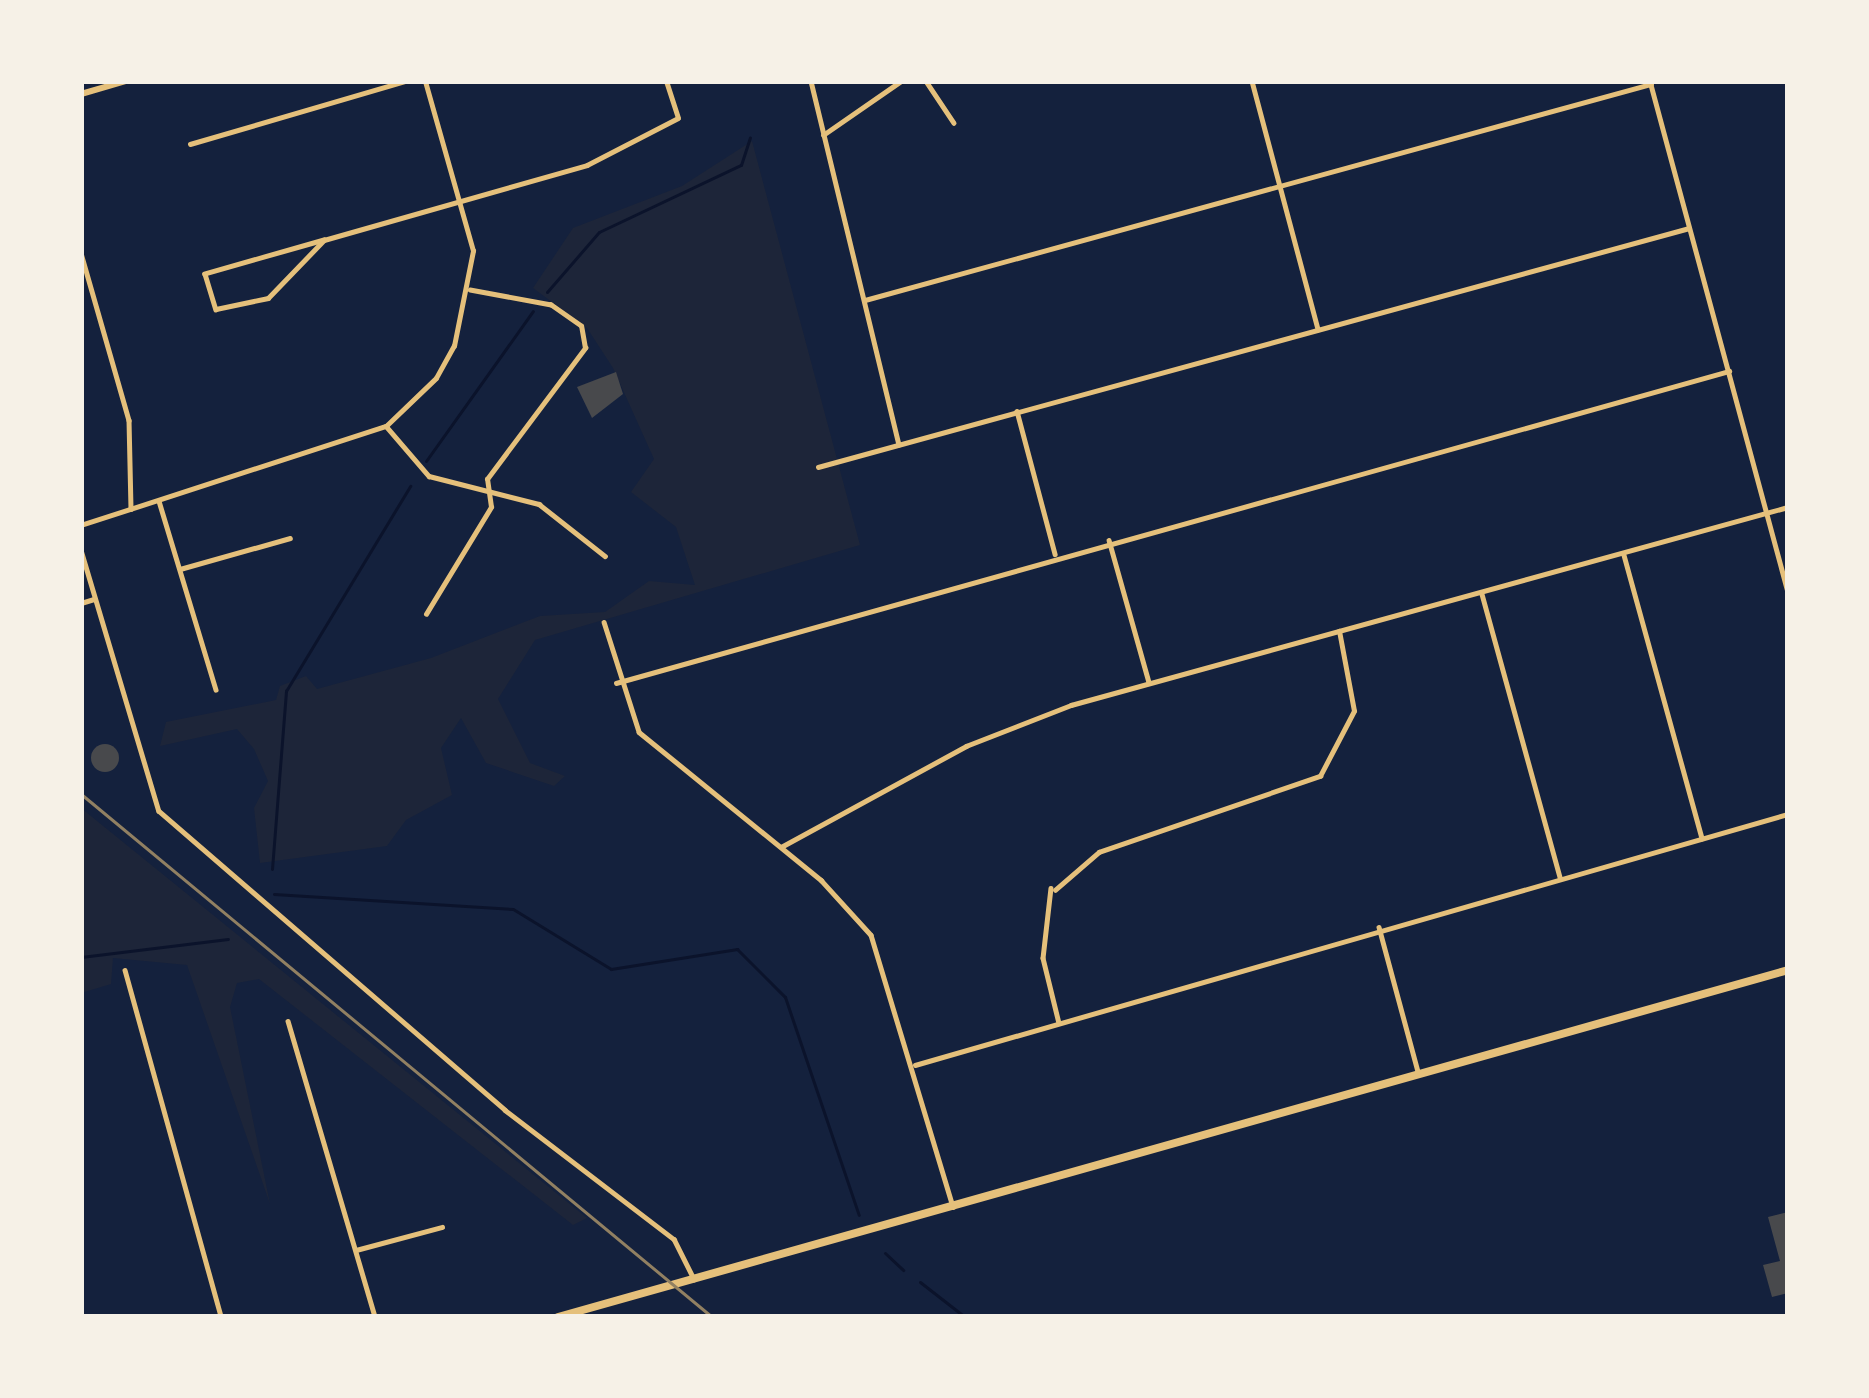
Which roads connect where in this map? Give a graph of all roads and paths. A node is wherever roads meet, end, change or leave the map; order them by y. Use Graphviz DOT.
graph roads {
  1 [pos="126,81"];
  2 [pos="406,81"];
  3 [pos="425,81"];
  4 [pos="666,81"];
  5 [pos="811,81"];
  6 [pos="902,81"];
  7 [pos="926,81"];
  8 [pos="1252,81"];
  9 [pos="1650,83"];
  10 [pos="81,94"];
  11 [pos="954,123"];
  12 [pos="823,135"];
  13 [pos="190,144"];
  14 [pos="1278,185"];
  15 [pos="461,201"];
  16 [pos="1689,228"];
  17 [pos="324,240"];
  18 [pos="81,253"];
  19 [pos="470,290"];
  20 [pos="865,300"];
  21 [pos="1318,329"];
  22 [pos="1729,371"];
  23 [pos="1017,411"];
  24 [pos="386,426"];
  25 [pos="899,444"];
  26 [pos="818,467"];
  27 [pos="490,488"];
  28 [pos="159,501"];
  29 [pos="1788,507"];
  30 [pos="131,509"];
  31 [pos="1766,513"];
  32 [pos="81,525"];
  33 [pos="290,538"];
  34 [pos="1109,540"];
  35 [pos="81,550"];
  36 [pos="1624,552"];
  37 [pos="1055,554"];
  38 [pos="605,556"];
  39 [pos="180,569"];
  40 [pos="1482,592"];
  41 [pos="1788,592"];
  42 [pos="94,599"];
  43 [pos="81,603"];
  44 [pos="426,614"];
  45 [pos="604,622"];
  46 [pos="1339,630"];
  47 [pos="1150,682"];
  48 [pos="616,683"];
  49 [pos="216,691"];
  50 [pos="1788,814"];
  51 [pos="1702,838"];
  52 [pos="781,847"];
  53 [pos="1560,878"];
  54 [pos="1379,927"];
  55 [pos="124,970"];
  56 [pos="1788,970"];
  57 [pos="288,1021"];
  58 [pos="1059,1023"];
  59 [pos="915,1065"];
  60 [pos="1420,1078"];
  61 [pos="953,1207"];
  62 [pos="442,1227"];
  63 [pos="356,1250"];
  64 [pos="694,1279"];
  65 [pos="221,1317"];
  66 [pos="375,1317"];
  67 [pos="558,1317"];
  1 -- 10 [label="street"];
  2 -- 13 [label="street"];
  3 -- 15 [label="street"];
  4 -- 15 [label="street"];
  5 -- 12 [label="street"];
  6 -- 12 [label="street"];
  7 -- 11 [label="street"];
  8 -- 14 [label="street"];
  9 -- 14 [label="street"];
  9 -- 16 [label="street"];
  12 -- 20 [label="street"];
  14 -- 20 [label="street"];
  14 -- 21 [label="street"];
  15 -- 17 [label="street"];
  15 -- 19 [label="street"];
  16 -- 21 [label="street"];
  16 -- 22 [label="street"];
  17 -- 17 [label="street"];
  18 -- 30 [label="street"];
  19 -- 24 [label="street"];
  19 -- 27 [label="street"];
  20 -- 25 [label="street"];
  21 -- 23 [label="street"];
  22 -- 31 [label="street"];
  22 -- 34 [label="street"];
  23 -- 25 [label="street"];
  23 -- 37 [label="street"];
  24 -- 27 [label="street"];
  24 -- 28 [label="street"];
  25 -- 26 [label="street"];
  27 -- 38 [label="street"];
  27 -- 44 [label="street"];
  28 -- 30 [label="street"];
  28 -- 39 [label="street"];
  29 -- 31 [label="street"];
  30 -- 32 [label="street"];
  31 -- 36 [label="street"];
  31 -- 41 [label="street"];
  33 -- 39 [label="street"];
  34 -- 37 [label="street"];
  34 -- 47 [label="street"];
  35 -- 42 [label="street"];
  36 -- 40 [label="street"];
  36 -- 51 [label="street"];
  37 -- 48 [label="street"];
  39 -- 49 [label="street"];
  40 -- 46 [label="street"];
  40 -- 53 [label="street"];
  42 -- 43 [label="street"];
  42 -- 64 [label="street"];
  45 -- 48 [label="street"];
  46 -- 47 [label="street"];
  46 -- 58 [label="street"];
  47 -- 52 [label="street"];
  48 -- 52 [label="street"];
  50 -- 51 [label="street"];
  51 -- 53 [label="street"];
  52 -- 59 [label="street"];
  53 -- 54 [label="street"];
  54 -- 58 [label="street"];
  54 -- 60 [label="street"];
  55 -- 65 [label="street"];
  56 -- 60 [label="main road"];
  57 -- 63 [label="street"];
  58 -- 59 [label="street"];
  59 -- 61 [label="street"];
  60 -- 61 [label="main road"];
  61 -- 64 [label="main road"];
  62 -- 63 [label="street"];
  63 -- 66 [label="street"];
  64 -- 67 [label="main road"];
}
